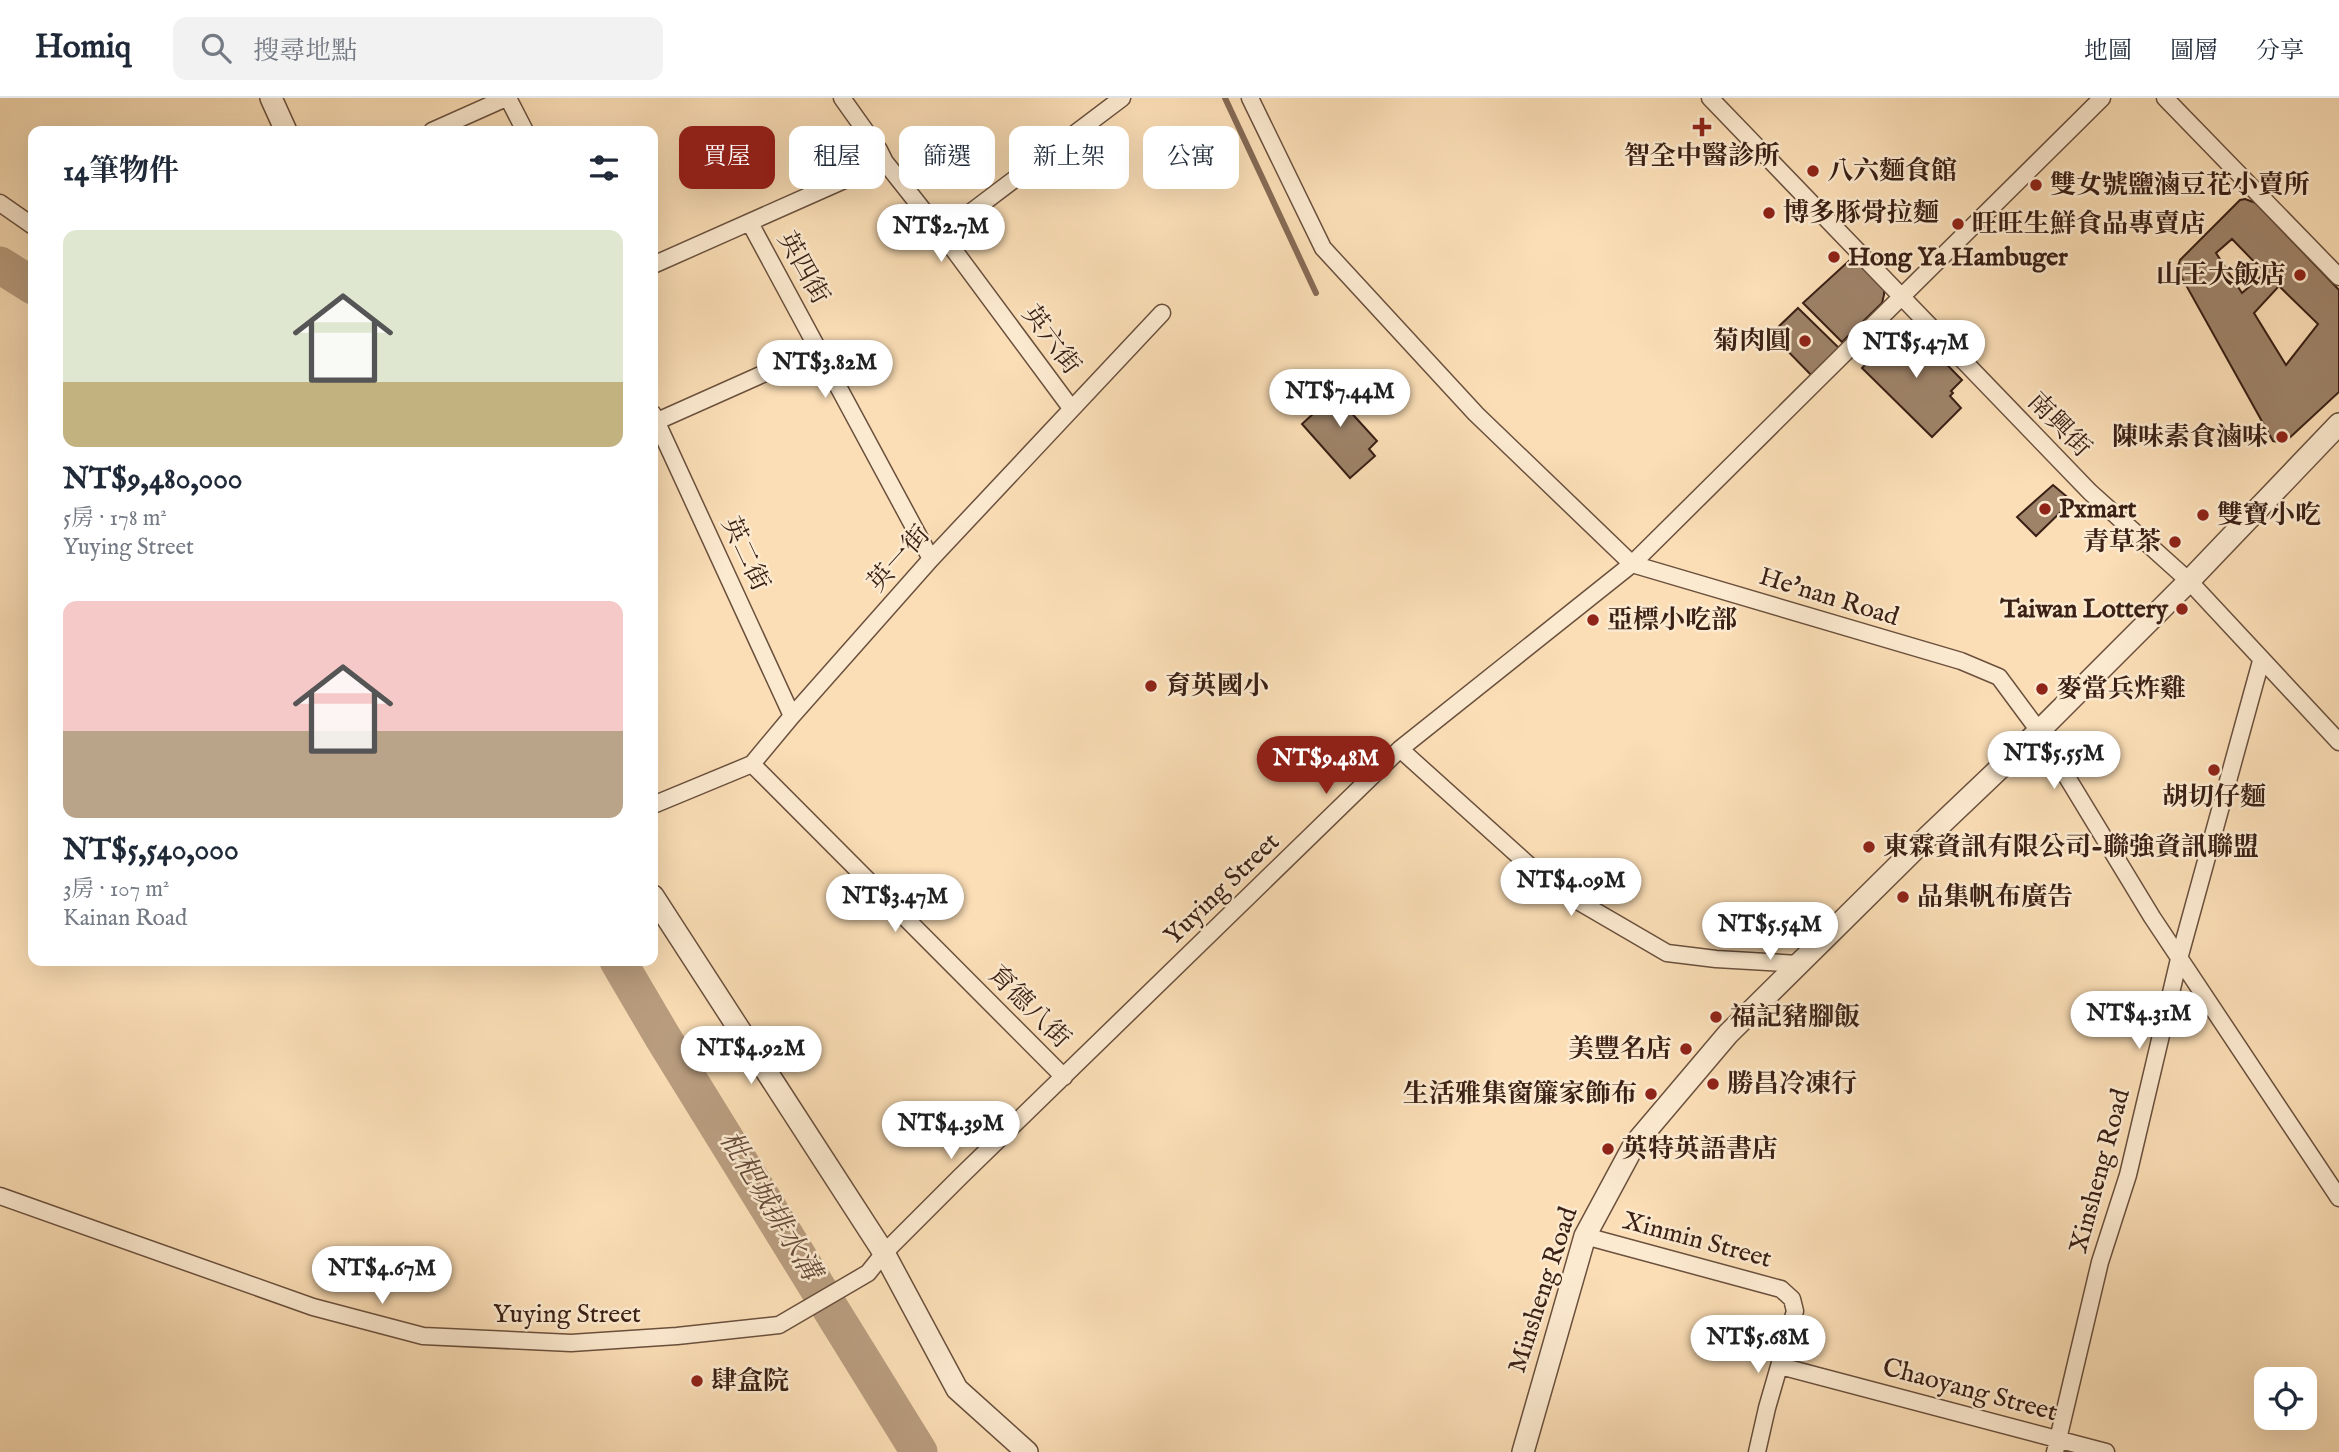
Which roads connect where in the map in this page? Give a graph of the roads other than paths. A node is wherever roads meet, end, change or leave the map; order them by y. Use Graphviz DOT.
graph roads {
  1 [pos="271,98"];
  2 [pos="507,98"];
  3 [pos="842,98"];
  4 [pos="1122,98"];
  5 [pos="1250,98"];
  6 [pos="1710,98"];
  7 [pos="2102,98"];
  8 [pos="2165,98"];
  9 [pos="284,126"];
  10 [pos="443,126"];
  11 [pos="522,126"];
  12 [pos="862,126"];
  13 [pos="885,162"];
  14 [pos="825,189"];
  15 [pos="0,203"];
  16 [pos="28,223"];
  17 [pos="750,223"];
  18 [pos="942,234"];
  19 [pos="658,263"];
  20 [pos="2339,277"];
  21 [pos="1902,296"];
  22 [pos="1161,313"];
  23 [pos="819,349"];
  24 [pos="1071,408"];
  25 [pos="658,418"];
  26 [pos="2339,424"];
  27 [pos="658,429"];
  28 [pos="931,559"];
  29 [pos="1632,564"];
  30 [pos="2189,581"];
  31 [pos="2261,661"];
  32 [pos="792,716"];
  33 [pos="2039,731"];
  34 [pos="2339,742"];
  35 [pos="1400,749"];
  36 [pos="752,764"];
  37 [pos="658,803"];
  38 [pos="658,904"];
  39 [pos="2179,959"];
  40 [pos="1799,964"];
  41 [pos="1064,1077"];
  42 [pos="0,1196"];
  43 [pos="2339,1198"];
  44 [pos="1585,1236"];
  45 [pos="884,1253"];
  46 [pos="1780,1366"];
  47 [pos="2057,1445"];
  48 [pos="1027,1452"];
  49 [pos="1523,1452"];
  50 [pos="1757,1452"];
  51 [pos="2106,1452"];
  1 -- 9 [label="street"];
  2 -- 10 [label="street"];
  2 -- 11 [label="street"];
  3 -- 12 [label="street, 英六街"];
  4 -- 18 [label="street"];
  5 -- 29 [label="street, He'nan Road"];
  6 -- 21 [label="street, 南興街"];
  7 -- 21 [label="street, Yuying Street"];
  8 -- 20 [label="street"];
  13 -- 18 [label="street, 英六街"];
  14 -- 17 [label="street"];
  15 -- 16 [label="street"];
  17 -- 19 [label="street"];
  17 -- 23 [label="street, 英四街"];
  18 -- 24 [label="street, 英六街"];
  21 -- 29 [label="street, Yuying Street"];
  21 -- 30 [label="street, 南興街"];
  22 -- 24 [label="street, 英一街"];
  23 -- 25 [label="street"];
  23 -- 28 [label="street, 英四街"];
  24 -- 28 [label="street, 英一街"];
  26 -- 30 [label="street, Minsheng Road"];
  27 -- 32 [label="street, 英二街"];
  28 -- 32 [label="street, 英一街"];
  29 -- 33 [label="street, He'nan Road"];
  29 -- 35 [label="street, Yuying Street"];
  30 -- 31 [label="street, 南興街"];
  30 -- 33 [label="street, Minsheng Road"];
  31 -- 34 [label="street, 南興街"];
  31 -- 39 [label="street, Xinsheng Road"];
  32 -- 36 [label="street, 英一街"];
  33 -- 39 [label="street, He'nan Road"];
  33 -- 40 [label="street, Minsheng Road"];
  35 -- 40 [label="street"];
  35 -- 41 [label="street, Yuying Street"];
  36 -- 37 [label="street, 英一街"];
  36 -- 41 [label="street, 育德八街"];
  38 -- 45 [label="street"];
  39 -- 43 [label="street, He'nan Road"];
  39 -- 47 [label="street, Xinsheng Road"];
  40 -- 44 [label="street, Minsheng Road"];
  41 -- 45 [label="street, Yuying Street"];
  42 -- 45 [label="street, Yuying Street"];
  44 -- 46 [label="street, Xinmin Street"];
  44 -- 49 [label="street, Minsheng Road"];
  45 -- 48 [label="street"];
  46 -- 47 [label="street, Chaoyang Street"];
  46 -- 50 [label="street"];
  47 -- 51 [label="street, Chaoyang Street"];
}
